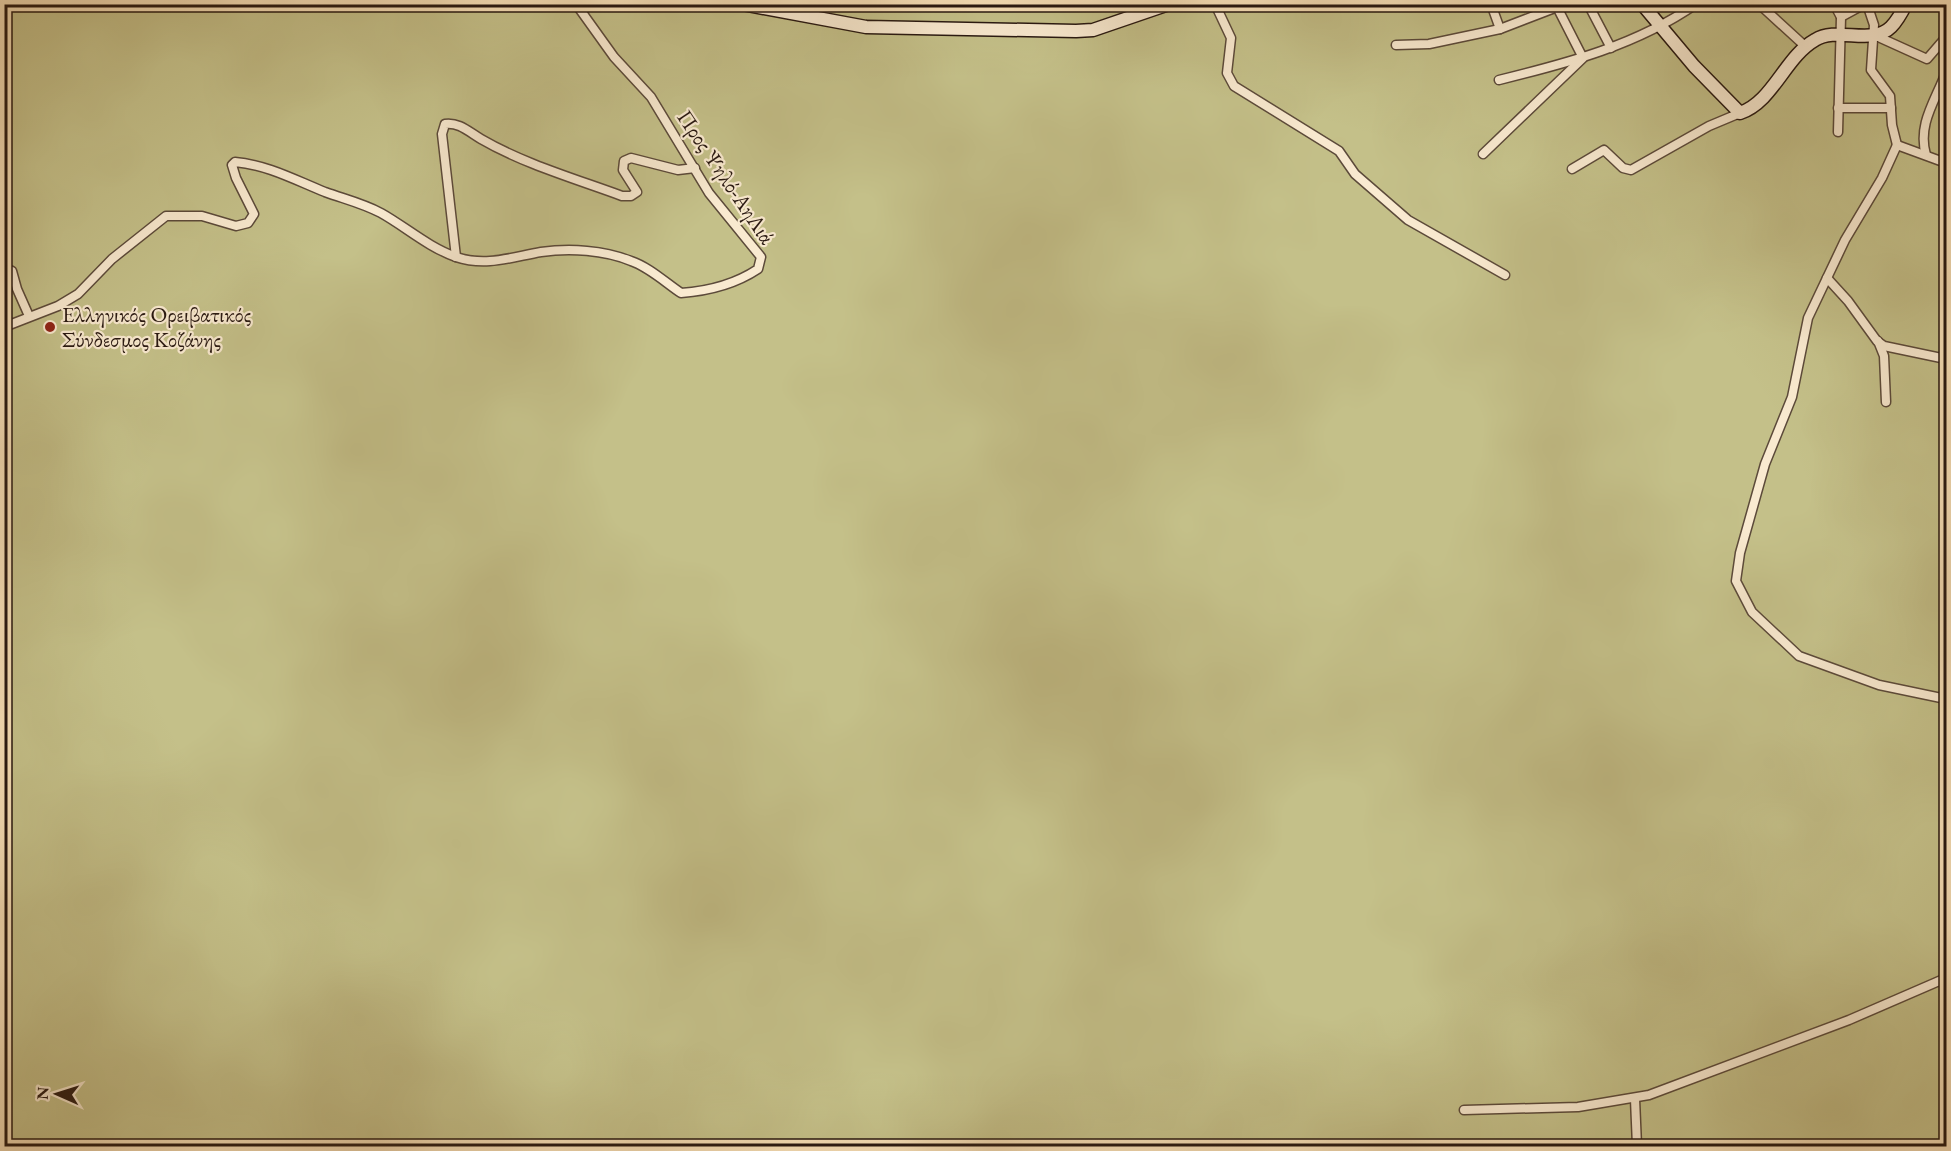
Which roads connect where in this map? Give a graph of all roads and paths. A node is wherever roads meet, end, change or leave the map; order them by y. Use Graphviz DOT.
graph roads {
  1 [pos="576,4"];
  2 [pos="742,4"];
  3 [pos="1169,4"];
  4 [pos="1215,4"];
  5 [pos="1491,4"];
  6 [pos="1588,4"];
  7 [pos="1642,4"];
  8 [pos="1696,4"];
  9 [pos="1759,4"];
  10 [pos="1834,4"];
  11 [pos="1866,4"];
  12 [pos="1906,4"];
  13 [pos="1561,6"];
  14 [pos="1841,17"];
  15 [pos="1660,27"];
  16 [pos="1500,29"];
  17 [pos="1841,35"];
  18 [pos="1874,35"];
  19 [pos="1947,37"];
  20 [pos="1396,45"];
  21 [pos="1806,47"];
  22 [pos="1611,48"];
  23 [pos="1583,58"];
  24 [pos="1947,72"];
  25 [pos="1499,80"];
  26 [pos="1838,108"];
  27 [pos="1891,108"];
  28 [pos="1740,113"];
  29 [pos="1838,132"];
  30 [pos="1897,146"];
  31 [pos="1482,154"];
  32 [pos="1926,155"];
  33 [pos="1947,163"];
  34 [pos="694,168"];
  35 [pos="1572,169"];
  36 [pos="456,257"];
  37 [pos="4,268"];
  38 [pos="1504,275"];
  39 [pos="1827,278"];
  40 [pos="29,316"];
  41 [pos="4,327"];
  42 [pos="1877,341"];
  43 [pos="1947,359"];
  44 [pos="1886,402"];
  45 [pos="1947,699"];
  46 [pos="1947,978"];
  47 [pos="1635,1099"];
  48 [pos="1464,1110"];
  49 [pos="1636,1146"];
  1 -- 34 [label="street, Προς Ψηλό-ΑηΛιά"];
  2 -- 3 [label="street"];
  4 -- 38 [label="street"];
  5 -- 16 [label="street"];
  6 -- 22 [label="street"];
  7 -- 15 [label="street"];
  8 -- 15 [label="street"];
  9 -- 21 [label="street"];
  10 -- 14 [label="street"];
  11 -- 14 [label="street"];
  11 -- 18 [label="street"];
  12 -- 18 [label="street"];
  13 -- 16 [label="street"];
  13 -- 23 [label="street"];
  14 -- 17 [label="street"];
  15 -- 22 [label="street"];
  15 -- 28 [label="street"];
  16 -- 20 [label="street"];
  17 -- 18 [label="street"];
  17 -- 21 [label="street"];
  17 -- 26 [label="street"];
  18 -- 19 [label="street"];
  18 -- 27 [label="street"];
  21 -- 28 [label="street"];
  22 -- 23 [label="street"];
  23 -- 25 [label="street"];
  23 -- 31 [label="street"];
  24 -- 32 [label="street"];
  26 -- 27 [label="street"];
  26 -- 29 [label="street"];
  27 -- 30 [label="street"];
  28 -- 35 [label="street"];
  30 -- 32 [label="street"];
  30 -- 39 [label="street"];
  32 -- 33 [label="street"];
  34 -- 36 [label="street, Προς Ψηλό-ΑηΛιά"];
  34 -- 36 [label="street"];
  36 -- 40 [label="street, Προς Ψηλό-ΑηΛιά"];
  37 -- 40 [label="street"];
  39 -- 42 [label="street"];
  39 -- 45 [label="street"];
  40 -- 41 [label="street"];
  42 -- 43 [label="street"];
  42 -- 44 [label="street"];
  46 -- 47 [label="street"];
  47 -- 48 [label="street"];
  47 -- 49 [label="street"];
}
